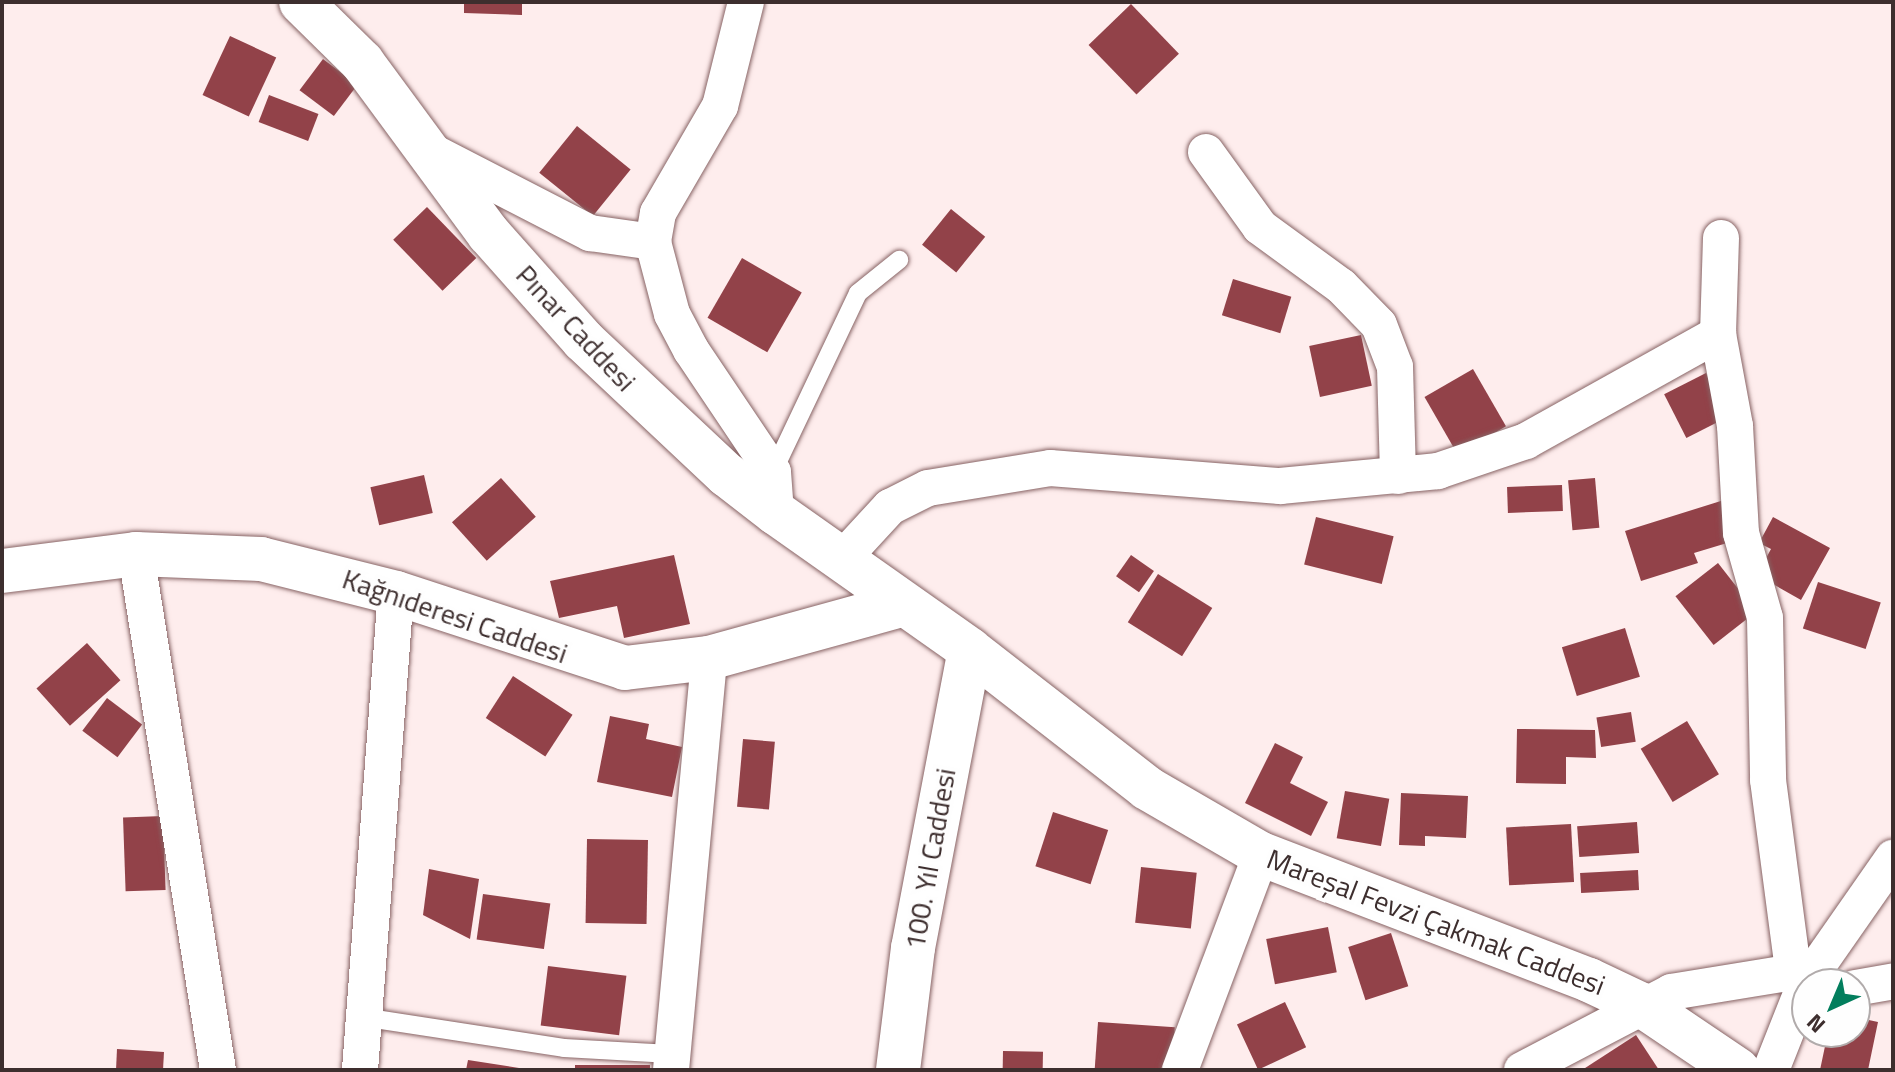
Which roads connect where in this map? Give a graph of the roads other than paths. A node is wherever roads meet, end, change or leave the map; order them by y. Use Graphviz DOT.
graph roads {
  1 [pos="301,2"];
  2 [pos="746,2"];
  3 [pos="425,148"];
  4 [pos="1206,152"];
  5 [pos="1721,238"];
  6 [pos="653,242"];
  7 [pos="899,260"];
  8 [pos="1718,334"];
  9 [pos="1398,476"];
  10 [pos="775,493"];
  11 [pos="136,554"];
  12 [pos="842,559"];
  13 [pos="2,571"];
  14 [pos="396,593"];
  15 [pos="902,605"];
  16 [pos="970,650"];
  17 [pos="709,658"];
  18 [pos="1261,854"];
  19 [pos="1893,858"];
  20 [pos="1800,968"];
  21 [pos="1811,968"];
  22 [pos="1791,981"];
  23 [pos="1893,981"];
  24 [pos="1871,985"];
  25 [pos="1640,1004"];
  26 [pos="1791,1012"];
  27 [pos="362,1017"];
  28 [pos="671,1062"];
  29 [pos="218,1070"];
  30 [pos="360,1070"];
  31 [pos="898,1070"];
  32 [pos="1180,1070"];
  33 [pos="1522,1070"];
  34 [pos="1738,1070"];
  35 [pos="1771,1070"];
  1 -- 3 [label="street, Pınar Caddesi"];
  2 -- 6 [label="street"];
  3 -- 6 [label="street"];
  3 -- 10 [label="street, Pınar Caddesi"];
  4 -- 9 [label="street"];
  5 -- 8 [label="street"];
  6 -- 10 [label="street"];
  7 -- 10 [label="lane"];
  8 -- 9 [label="street"];
  8 -- 20 [label="street"];
  9 -- 12 [label="street"];
  10 -- 12 [label="street, Pınar Caddesi"];
  11 -- 13 [label="street, Kağnıderesi Caddesi"];
  11 -- 14 [label="street, Kağnıderesi Caddesi"];
  11 -- 29 [label="street"];
  12 -- 15 [label="street, Pınar Caddesi"];
  14 -- 17 [label="street, Kağnıderesi Caddesi"];
  14 -- 27 [label="street"];
  15 -- 16 [label="street, Mareşal Fevzi Çakmak Caddesi"];
  15 -- 17 [label="street, Kağnıderesi Caddesi"];
  16 -- 18 [label="street, Mareşal Fevzi Çakmak Caddesi"];
  16 -- 31 [label="street, 100. Yıl Caddesi"];
  17 -- 28 [label="street"];
  18 -- 25 [label="street, Mareşal Fevzi Çakmak Caddesi"];
  18 -- 32 [label="street"];
  19 -- 21 [label="street"];
  22 -- 25 [label="street"];
  23 -- 24 [label="street"];
  25 -- 33 [label="street"];
  25 -- 34 [label="street, Mareşal Fevzi Çakmak Caddesi"];
  26 -- 35 [label="street"];
  27 -- 28 [label="lane"];
  27 -- 30 [label="street"];
}
